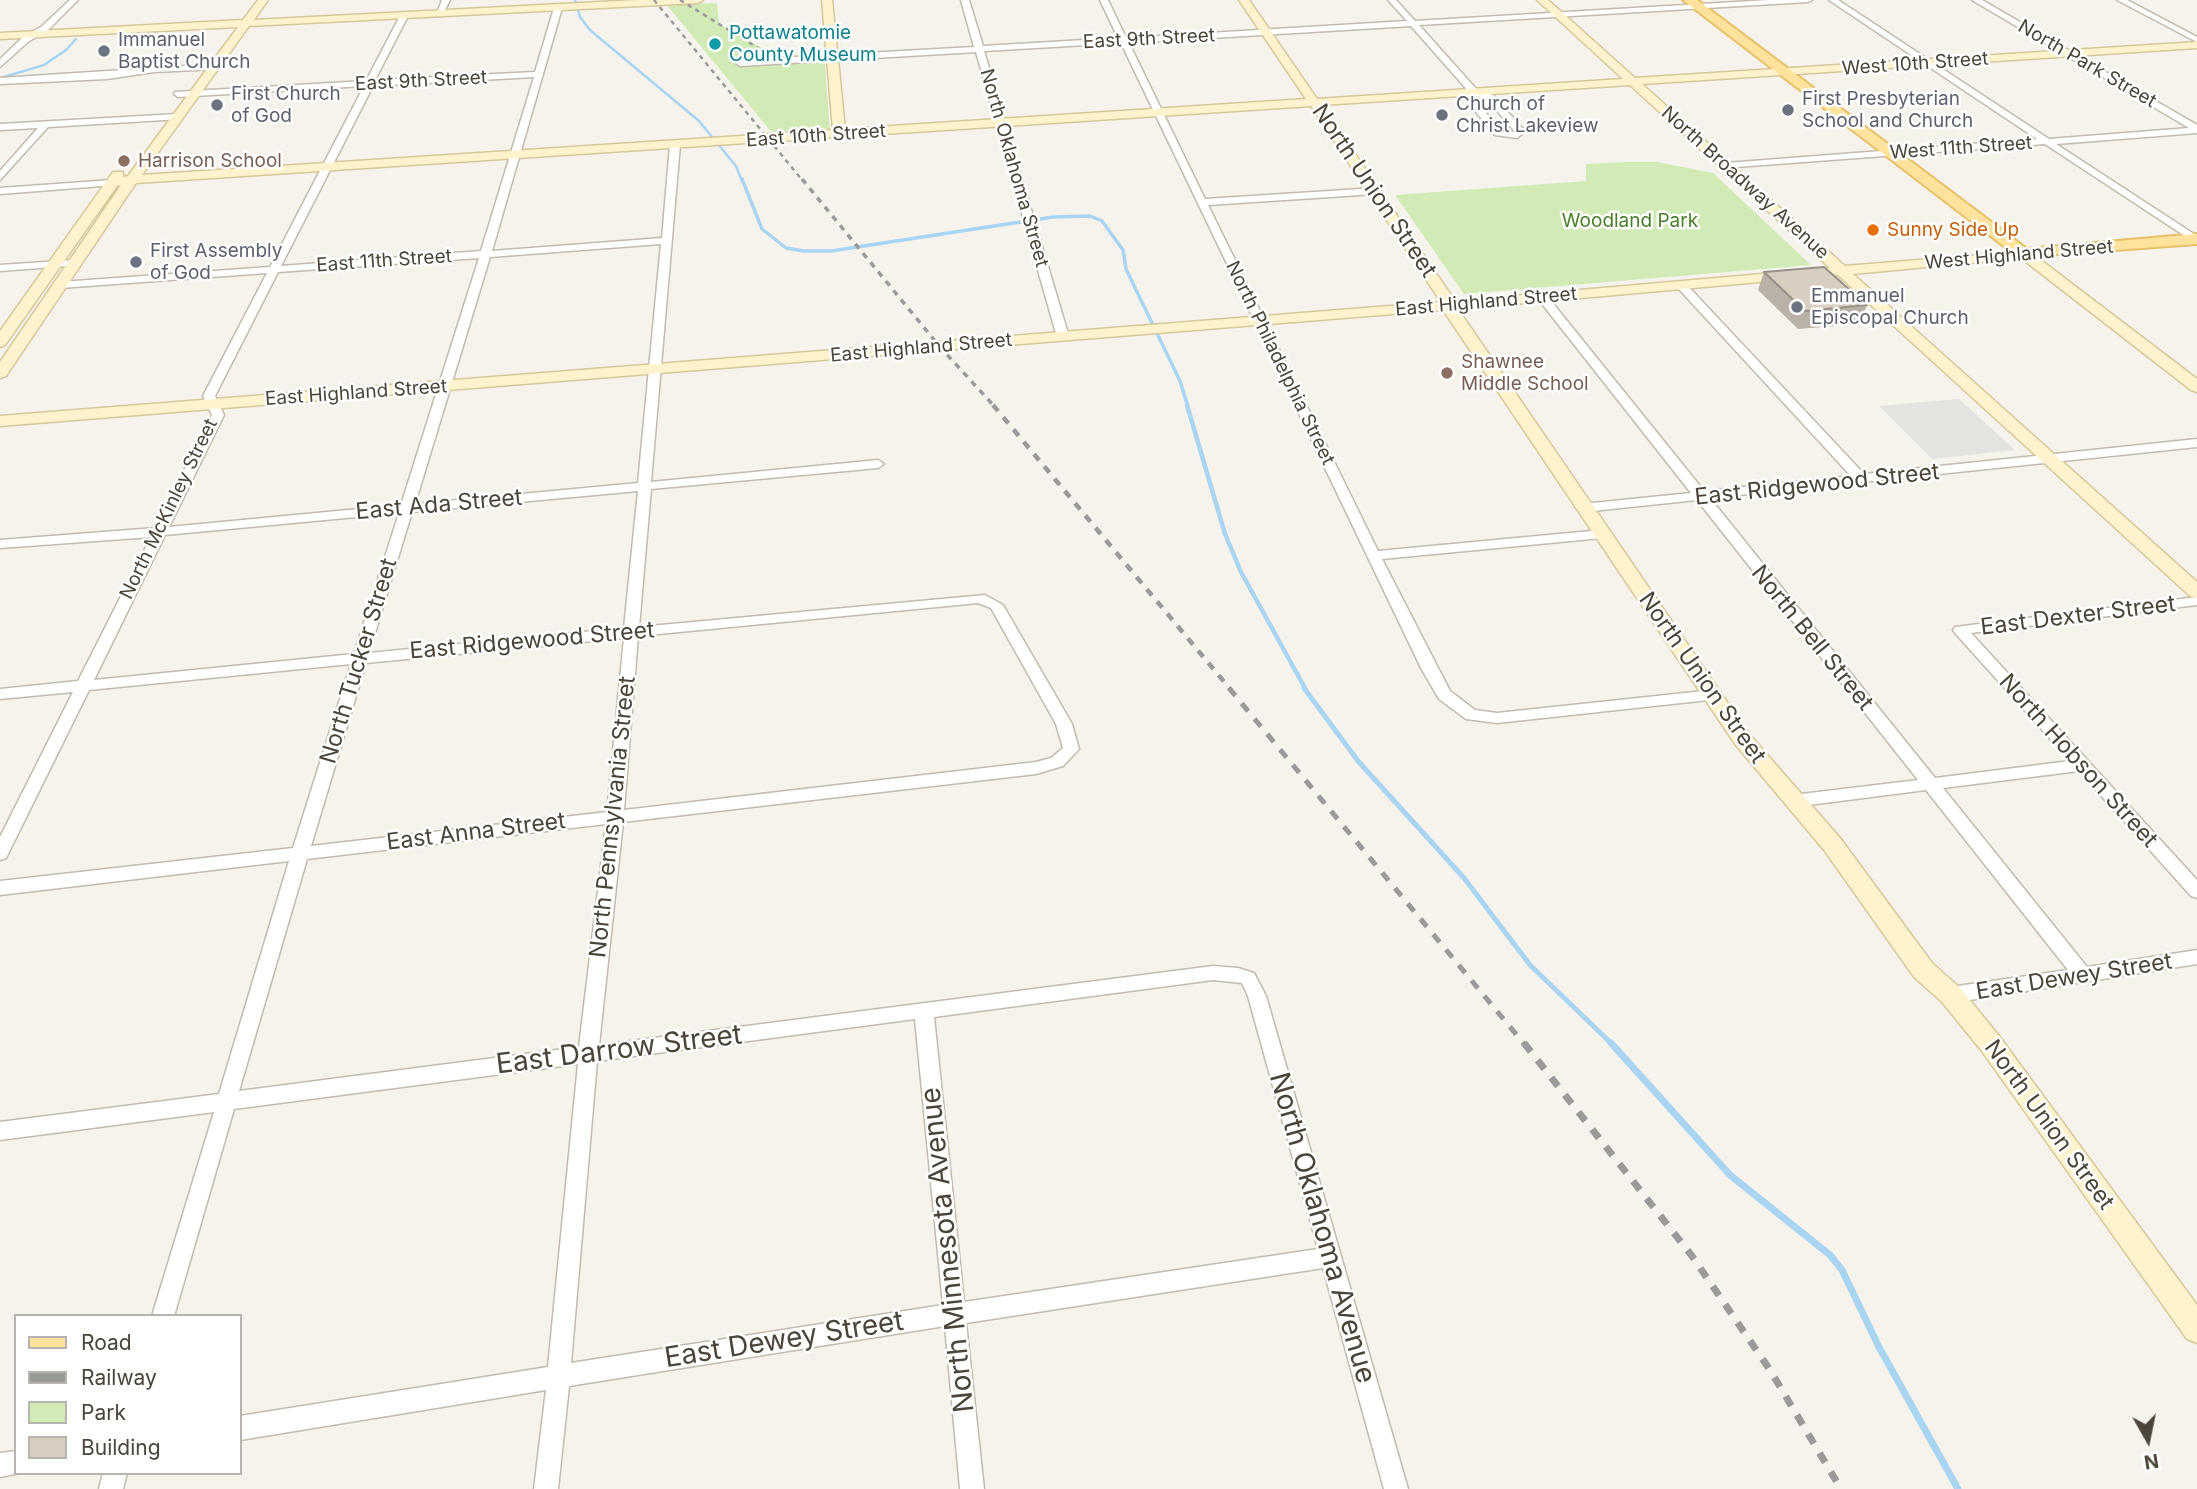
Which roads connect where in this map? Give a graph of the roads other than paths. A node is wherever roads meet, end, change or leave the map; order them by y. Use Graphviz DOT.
graph roads {
  1 [pos="74,0"];
  2 [pos="249,0"];
  3 [pos="263,0"];
  4 [pos="446,0"];
  5 [pos="687,0"];
  6 [pos="698,0"];
  7 [pos="827,0"];
  8 [pos="965,0"];
  9 [pos="1104,0"];
  10 [pos="1244,0"];
  11 [pos="1392,0"];
  12 [pos="1542,0"];
  13 [pos="1808,0"];
  14 [pos="1833,0"];
  15 [pos="1976,0"];
  16 [pos="2120,0"];
  17 [pos="1693,3"];
  18 [pos="560,8"];
  19 [pos="439,14"];
  20 [pos="1558,14"];
  21 [pos="404,16"];
  22 [pos="1413,23"];
  23 [pos="231,24"];
  24 [pos="246,24"];
  25 [pos="1265,32"];
  26 [pos="36,34"];
  27 [pos="0,36"];
  28 [pos="1123,40"];
  29 [pos="2197,40"];
  30 [pos="2197,45"];
  31 [pos="980,48"];
  32 [pos="2071,54"];
  33 [pos="832,57"];
  34 [pos="740,63"];
  35 [pos="1929,63"];
  36 [pos="0,64"];
  37 [pos="199,67"];
  38 [pos="215,67"];
  39 [pos="1784,72"];
  40 [pos="538,74"];
  41 [pos="0,81"];
  42 [pos="1633,82"];
  43 [pos="369,84"];
  44 [pos="1475,93"];
  45 [pos="178,94"];
  46 [pos="194,94"];
  47 [pos="1314,103"];
  48 [pos="1158,114"];
  49 [pos="178,117"];
  50 [pos="161,118"];
  51 [pos="1001,124"];
  52 [pos="44,125"];
  53 [pos="0,127"];
  54 [pos="2197,130"];
  55 [pos="839,134"];
  56 [pos="2048,141"];
  57 [pos="675,145"];
  58 [pos="1891,153"];
  59 [pos="514,155"];
  60 [pos="1726,166"];
  61 [pos="325,167"];
  62 [pos="0,177"];
  63 [pos="132,180"];
  64 [pos="113,183"];
  65 [pos="0,191"];
  66 [pos="1376,191"];
  67 [pos="1202,202"];
  68 [pos="2196,240"];
  69 [pos="666,241"];
  70 [pos="486,253"];
  71 [pos="2024,254"];
  72 [pos="75,263"];
  73 [pos="53,264"];
  74 [pos="0,268"];
  75 [pos="273,269"];
  76 [pos="1842,271"];
  77 [pos="60,285"];
  78 [pos="1681,285"];
  79 [pos="1543,298"];
  80 [pos="1449,305"];
  81 [pos="1259,320"];
  82 [pos="1063,337"];
  83 [pos="0,342"];
  84 [pos="653,370"];
  85 [pos="0,373"];
  86 [pos="444,386"];
  87 [pos="2197,387"];
  88 [pos="211,404"];
  89 [pos="0,421"];
  90 [pos="2197,443"];
  91 [pos="2051,460"];
  92 [pos="878,464"];
  93 [pos="1862,480"];
  94 [pos="645,488"];
  95 [pos="1699,497"];
  96 [pos="407,508"];
  97 [pos="1584,508"];
  98 [pos="159,532"];
  99 [pos="1602,534"];
  100 [pos="0,544"];
  101 [pos="1375,555"];
  102 [pos="2197,592"];
  103 [pos="2197,601"];
  104 [pos="1960,630"];
  105 [pos="631,633"];
  106 [pos="360,657"];
  107 [pos="83,686"];
  108 [pos="0,694"];
  109 [pos="1713,695"];
  110 [pos="1071,749"];
  111 [pos="2081,765"];
  112 [pos="1929,784"];
  113 [pos="1793,801"];
  114 [pos="615,815"];
  115 [pos="300,853"];
  116 [pos="0,854"];
  117 [pos="0,888"];
  118 [pos="2197,891"];
  119 [pos="2197,957"];
  120 [pos="1238,975"];
  121 [pos="2084,976"];
  122 [pos="1951,995"];
  123 [pos="924,1012"];
  124 [pos="588,1054"];
  125 [pos="228,1102"];
  126 [pos="0,1131"];
  127 [pos="1329,1256"];
  128 [pos="164,1314"];
  129 [pos="955,1314"];
  130 [pos="2197,1329"];
  131 [pos="559,1375"];
  132 [pos="242,1428"];
  133 [pos="546,1489"];
  134 [pos="972,1489"];
  135 [pos="1396,1489"];
  1 -- 26 [label="street"];
  2 -- 23 [label="street"];
  3 -- 24 [label="street"];
  4 -- 19 [label="street"];
  5 -- 6 [label="street"];
  5 -- 18 [label="street"];
  7 -- 33 [label="street"];
  8 -- 31 [label="street, North Oklahoma Street"];
  9 -- 28 [label="street, North Philadelphia Street"];
  10 -- 25 [label="street, North Union Street"];
  11 -- 22 [label="street"];
  12 -- 20 [label="street, North Broadway Avenue"];
  13 -- 17 [label="street, East 9th Street"];
  14 -- 35 [label="street"];
  15 -- 32 [label="street, North Park Street"];
  16 -- 29 [label="street"];
  17 -- 20 [label="street, East 9th Street"];
  17 -- 39 [label="main road"];
  18 -- 19 [label="street"];
  18 -- 40 [label="street, North Tucker Street"];
  19 -- 21 [label="street"];
  20 -- 22 [label="street, East 9th Street"];
  20 -- 42 [label="street, North Broadway Avenue"];
  21 -- 24 [label="street"];
  21 -- 43 [label="street, North McKinley Street"];
  22 -- 25 [label="street, East 9th Street"];
  22 -- 44 [label="street"];
  23 -- 24 [label="street"];
  23 -- 26 [label="street"];
  23 -- 37 [label="street"];
  24 -- 38 [label="street"];
  25 -- 28 [label="street, East 9th Street"];
  25 -- 47 [label="street, North Union Street"];
  26 -- 27 [label="street"];
  26 -- 36 [label="street"];
  28 -- 31 [label="street, East 9th Street"];
  28 -- 48 [label="street, North Philadelphia Street"];
  30 -- 32 [label="street, West 10th Street"];
  31 -- 33 [label="street, East 9th Street"];
  31 -- 51 [label="street, North Oklahoma Street"];
  32 -- 35 [label="street, West 10th Street"];
  32 -- 54 [label="street, North Park Street"];
  33 -- 34 [label="street, East 9th Street"];
  33 -- 55 [label="street"];
  35 -- 39 [label="street, West 10th Street"];
  35 -- 56 [label="street"];
  37 -- 38 [label="street"];
  37 -- 41 [label="street"];
  37 -- 45 [label="street"];
  38 -- 46 [label="street"];
  39 -- 42 [label="street, West 10th Street"];
  39 -- 58 [label="main road"];
  40 -- 43 [label="street, East 9th Street"];
  40 -- 59 [label="street, North Tucker Street"];
  42 -- 44 [label="street, East 10th Street"];
  42 -- 60 [label="street, North Broadway Avenue"];
  43 -- 46 [label="street, East 9th Street"];
  43 -- 61 [label="street, North McKinley Street"];
  44 -- 44 [label="street"];
  44 -- 47 [label="street, East 10th Street"];
  45 -- 46 [label="street, East 9th Street"];
  45 -- 50 [label="street"];
  46 -- 49 [label="street"];
  47 -- 48 [label="street, East 10th Street"];
  47 -- 66 [label="street, North Union Street"];
  48 -- 51 [label="street, East 10th Street"];
  48 -- 67 [label="street, North Philadelphia Street"];
  49 -- 50 [label="street"];
  49 -- 63 [label="street"];
  50 -- 52 [label="street"];
  50 -- 64 [label="street"];
  51 -- 55 [label="street, East 10th Street"];
  51 -- 82 [label="street, North Oklahoma Street"];
  52 -- 53 [label="street"];
  52 -- 62 [label="street"];
  54 -- 56 [label="street, West 11th Street"];
  55 -- 57 [label="street, East 10th Street"];
  56 -- 58 [label="street, West 11th Street"];
  56 -- 68 [label="street"];
  57 -- 59 [label="street, East 10th Street"];
  57 -- 69 [label="street, North Pennsylvania Street"];
  58 -- 60 [label="street, West 11th Street"];
  58 -- 71 [label="main road"];
  59 -- 61 [label="street, East 10th Street"];
  59 -- 70 [label="street, North Tucker Street"];
  60 -- 76 [label="street, North Broadway Avenue"];
  61 -- 63 [label="street, East 10th Street"];
  61 -- 75 [label="street, North McKinley Street"];
  63 -- 64 [label="street, East 10th Street"];
  63 -- 72 [label="street"];
  64 -- 65 [label="street, East 10th Street"];
  64 -- 73 [label="street"];
  66 -- 67 [label="street"];
  66 -- 80 [label="street, North Union Street"];
  67 -- 81 [label="street, North Philadelphia Street"];
  68 -- 71 [label="main road, West Highland Street"];
  69 -- 70 [label="street, East 11th Street"];
  69 -- 84 [label="street, North Pennsylvania Street"];
  70 -- 75 [label="street, East 11th Street"];
  70 -- 86 [label="street, North Tucker Street"];
  71 -- 76 [label="street, West Highland Street"];
  71 -- 87 [label="street"];
  72 -- 73 [label="street"];
  72 -- 77 [label="street"];
  73 -- 74 [label="street"];
  73 -- 83 [label="street"];
  75 -- 77 [label="street, East 11th Street"];
  75 -- 88 [label="street, North McKinley Street"];
  76 -- 78 [label="street, East Highland Street"];
  76 -- 91 [label="street, North Broadway Avenue"];
  77 -- 85 [label="street"];
  78 -- 79 [label="street, East Highland Street"];
  78 -- 93 [label="street"];
  79 -- 80 [label="street, East Highland Street"];
  79 -- 95 [label="street, North Bell Street"];
  80 -- 81 [label="street, East Highland Street"];
  80 -- 97 [label="street, North Union Street"];
  81 -- 82 [label="street, East Highland Street"];
  81 -- 101 [label="street, North Philadelphia Street"];
  82 -- 84 [label="street, East Highland Street"];
  84 -- 86 [label="street, East Highland Street"];
  84 -- 94 [label="street, North Pennsylvania Street"];
  86 -- 88 [label="street, East Highland Street"];
  86 -- 96 [label="street, North Tucker Street"];
  88 -- 89 [label="street, East Highland Street"];
  88 -- 98 [label="street, North McKinley Street"];
  90 -- 91 [label="street, East Ridgewood Street"];
  91 -- 93 [label="street, East Ridgewood Street"];
  91 -- 102 [label="street, North Broadway Avenue"];
  92 -- 94 [label="street, East Ada Street"];
  93 -- 95 [label="street, East Ridgewood Street"];
  94 -- 96 [label="street, East Ada Street"];
  94 -- 105 [label="street, North Pennsylvania Street"];
  95 -- 97 [label="street, East Ridgewood Street"];
  95 -- 112 [label="street, North Bell Street"];
  96 -- 98 [label="street, East Ada Street"];
  96 -- 106 [label="street, North Tucker Street"];
  97 -- 99 [label="street, North Union Street"];
  98 -- 100 [label="street, East Ada Street"];
  98 -- 107 [label="street, North McKinley Street"];
  99 -- 101 [label="street"];
  99 -- 109 [label="street, North Union Street"];
  101 -- 109 [label="street, North Philadelphia Street"];
  103 -- 104 [label="street, East Dexter Street"];
  104 -- 111 [label="street, North Hobson Street"];
  105 -- 106 [label="street, East Ridgewood Street"];
  105 -- 110 [label="street, East Ridgewood Street"];
  105 -- 114 [label="street, North Pennsylvania Street"];
  106 -- 107 [label="street, East Ridgewood Street"];
  106 -- 115 [label="street, North Tucker Street"];
  107 -- 108 [label="street, East Ridgewood Street"];
  107 -- 116 [label="street, North McKinley Street"];
  109 -- 113 [label="street, North Union Street"];
  110 -- 114 [label="street, East Anna Street"];
  111 -- 112 [label="street"];
  111 -- 118 [label="street, North Hobson Street"];
  112 -- 113 [label="street"];
  112 -- 121 [label="street, North Bell Street"];
  113 -- 122 [label="street, North Union Street"];
  114 -- 115 [label="street, East Anna Street"];
  114 -- 124 [label="street, North Pennsylvania Street"];
  115 -- 117 [label="street, East Anna Street"];
  115 -- 125 [label="street, North Tucker Street"];
  119 -- 121 [label="street, East Dewey Street"];
  120 -- 123 [label="street, East Darrow Street"];
  120 -- 127 [label="street, North Oklahoma Avenue"];
  121 -- 122 [label="street, East Dewey Street"];
  122 -- 130 [label="street, North Union Street"];
  123 -- 124 [label="street, East Darrow Street"];
  123 -- 129 [label="street, North Minnesota Avenue"];
  124 -- 125 [label="street, East Darrow Street"];
  124 -- 131 [label="street, North Pennsylvania Street"];
  125 -- 126 [label="street, East Darrow Street"];
  125 -- 128 [label="street, North Tucker Street"];
  127 -- 129 [label="street, East Dewey Street"];
  127 -- 135 [label="street, North Oklahoma Avenue"];
  129 -- 131 [label="street, East Dewey Street"];
  129 -- 134 [label="street, North Minnesota Avenue"];
  131 -- 132 [label="street, East Dewey Street"];
  131 -- 133 [label="street, North Pennsylvania Street"];
}
